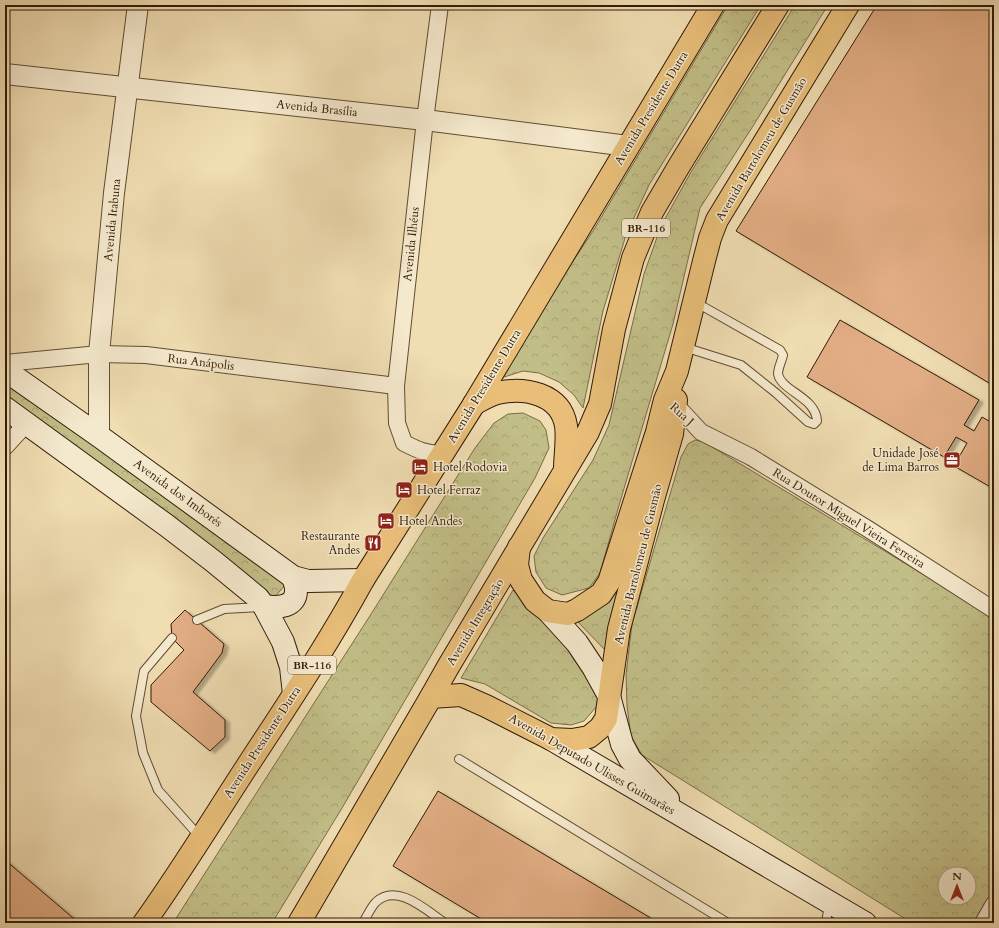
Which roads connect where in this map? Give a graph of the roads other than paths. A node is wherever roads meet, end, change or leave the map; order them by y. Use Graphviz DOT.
graph roads {
  1 [pos="138,5"];
  2 [pos="440,5"];
  3 [pos="713,5"];
  4 [pos="778,5"];
  5 [pos="848,5"];
  6 [pos="5,74"];
  7 [pos="128,87"];
  8 [pos="425,120"];
  9 [pos="628,146"];
  10 [pos="693,302"];
  11 [pos="683,347"];
  12 [pos="99,354"];
  13 [pos="5,363"];
  14 [pos="5,370"];
  15 [pos="396,386"];
  16 [pos="670,402"];
  17 [pos="474,404"];
  18 [pos="5,408"];
  19 [pos="27,423"];
  20 [pos="701,432"];
  21 [pos="665,433"];
  22 [pos="99,436"];
  23 [pos="5,447"];
  24 [pos="442,454"];
  25 [pos="564,472"];
  26 [pos="519,547"];
  27 [pos="293,577"];
  28 [pos="363,580"];
  29 [pos="264,606"];
  30 [pos="994,610"];
  31 [pos="548,611"];
  32 [pos="197,620"];
  33 [pos="172,638"];
  34 [pos="294,694"];
  35 [pos="609,696"];
  36 [pos="431,698"];
  37 [pos="551,739"];
  38 [pos="459,759"];
  39 [pos="684,817"];
  40 [pos="200,838"];
  41 [pos="994,904"];
  42 [pos="828,913"];
  43 [pos="144,923"];
  44 [pos="299,923"];
  45 [pos="362,923"];
  46 [pos="445,923"];
  47 [pos="728,923"];
  48 [pos="864,923"];
  49 [pos="983,923"];
  1 -- 7 [label="street, Avenida Itabuna"];
  2 -- 8 [label="street, Avenida Ilhéus"];
  3 -- 9 [label="main road, Avenida Presidente Dutra / BR-116"];
  4 -- 25 [label="main road, BR-116"];
  5 -- 10 [label="main road, Avenida Bartolomeu de Gusmão"];
  6 -- 7 [label="street, Avenida Brasília"];
  7 -- 8 [label="street, Avenida Brasília"];
  7 -- 12 [label="street, Avenida Itabuna"];
  8 -- 9 [label="street, Avenida Brasília"];
  8 -- 15 [label="street, Avenida Ilhéus"];
  9 -- 17 [label="main road, Avenida Presidente Dutra / BR-116"];
  10 -- 11 [label="main road, Avenida Bartolomeu de Gusmão"];
  10 -- 11 [label="lane"];
  11 -- 16 [label="main road, Avenida Bartolomeu de Gusmão"];
  12 -- 13 [label="street, Rua Anápolis"];
  12 -- 15 [label="street, Rua Anápolis"];
  12 -- 22 [label="street, Avenida Itabuna"];
  14 -- 22 [label="main road, Avenida dos Imborés"];
  15 -- 24 [label="street, Avenida Ilhéus"];
  16 -- 20 [label="street, Rua J"];
  16 -- 21 [label="main road, Avenida Bartolomeu de Gusmão"];
  17 -- 24 [label="main road, Avenida Presidente Dutra / BR-116"];
  17 -- 25 [label="main road"];
  18 -- 19 [label="main road"];
  19 -- 23 [label="street"];
  19 -- 29 [label="main road"];
  20 -- 21 [label="street, Rua J"];
  20 -- 30 [label="street, Rua Doutor Miguel Vieira Ferreira"];
  21 -- 31 [label="main road, Avenida Bartolomeu de Gusmão"];
  21 -- 35 [label="main road, Avenida Bartolomeu de Gusmão"];
  22 -- 27 [label="main road, Avenida dos Imborés"];
  24 -- 28 [label="main road, Avenida Presidente Dutra / BR-116"];
  25 -- 26 [label="main road, BR-116"];
  26 -- 31 [label="main road"];
  26 -- 36 [label="main road, Avenida Integração / BR-116"];
  27 -- 28 [label="main road, Avenida dos Imborés"];
  27 -- 29 [label="main road"];
  28 -- 34 [label="main road, Avenida Presidente Dutra / BR-116"];
  29 -- 32 [label="lane"];
  29 -- 34 [label="main road"];
  31 -- 35 [label="main road, Avenida Deputado Ulisses Guimarães"];
  33 -- 40 [label="lane"];
  34 -- 40 [label="main road, Avenida Presidente Dutra / BR-116"];
  35 -- 37 [label="main road, Avenida Bartolomeu de Gusmão"];
  35 -- 39 [label="main road, Avenida Deputado Ulisses Guimarães"];
  36 -- 37 [label="main road, Avenida Deputado Ulisses Guimarães"];
  36 -- 44 [label="main road, BR-116"];
  37 -- 39 [label="main road, Avenida Deputado Ulisses Guimarães"];
  38 -- 47 [label="lane"];
  39 -- 42 [label="main road, Avenida Deputado Ulisses Guimarães"];
  40 -- 43 [label="main road, Avenida Presidente Dutra / BR-116"];
  41 -- 49 [label="street"];
  42 -- 48 [label="main road, Avenida Deputado Ulisses Guimarães"];
  45 -- 46 [label="lane"];
}
